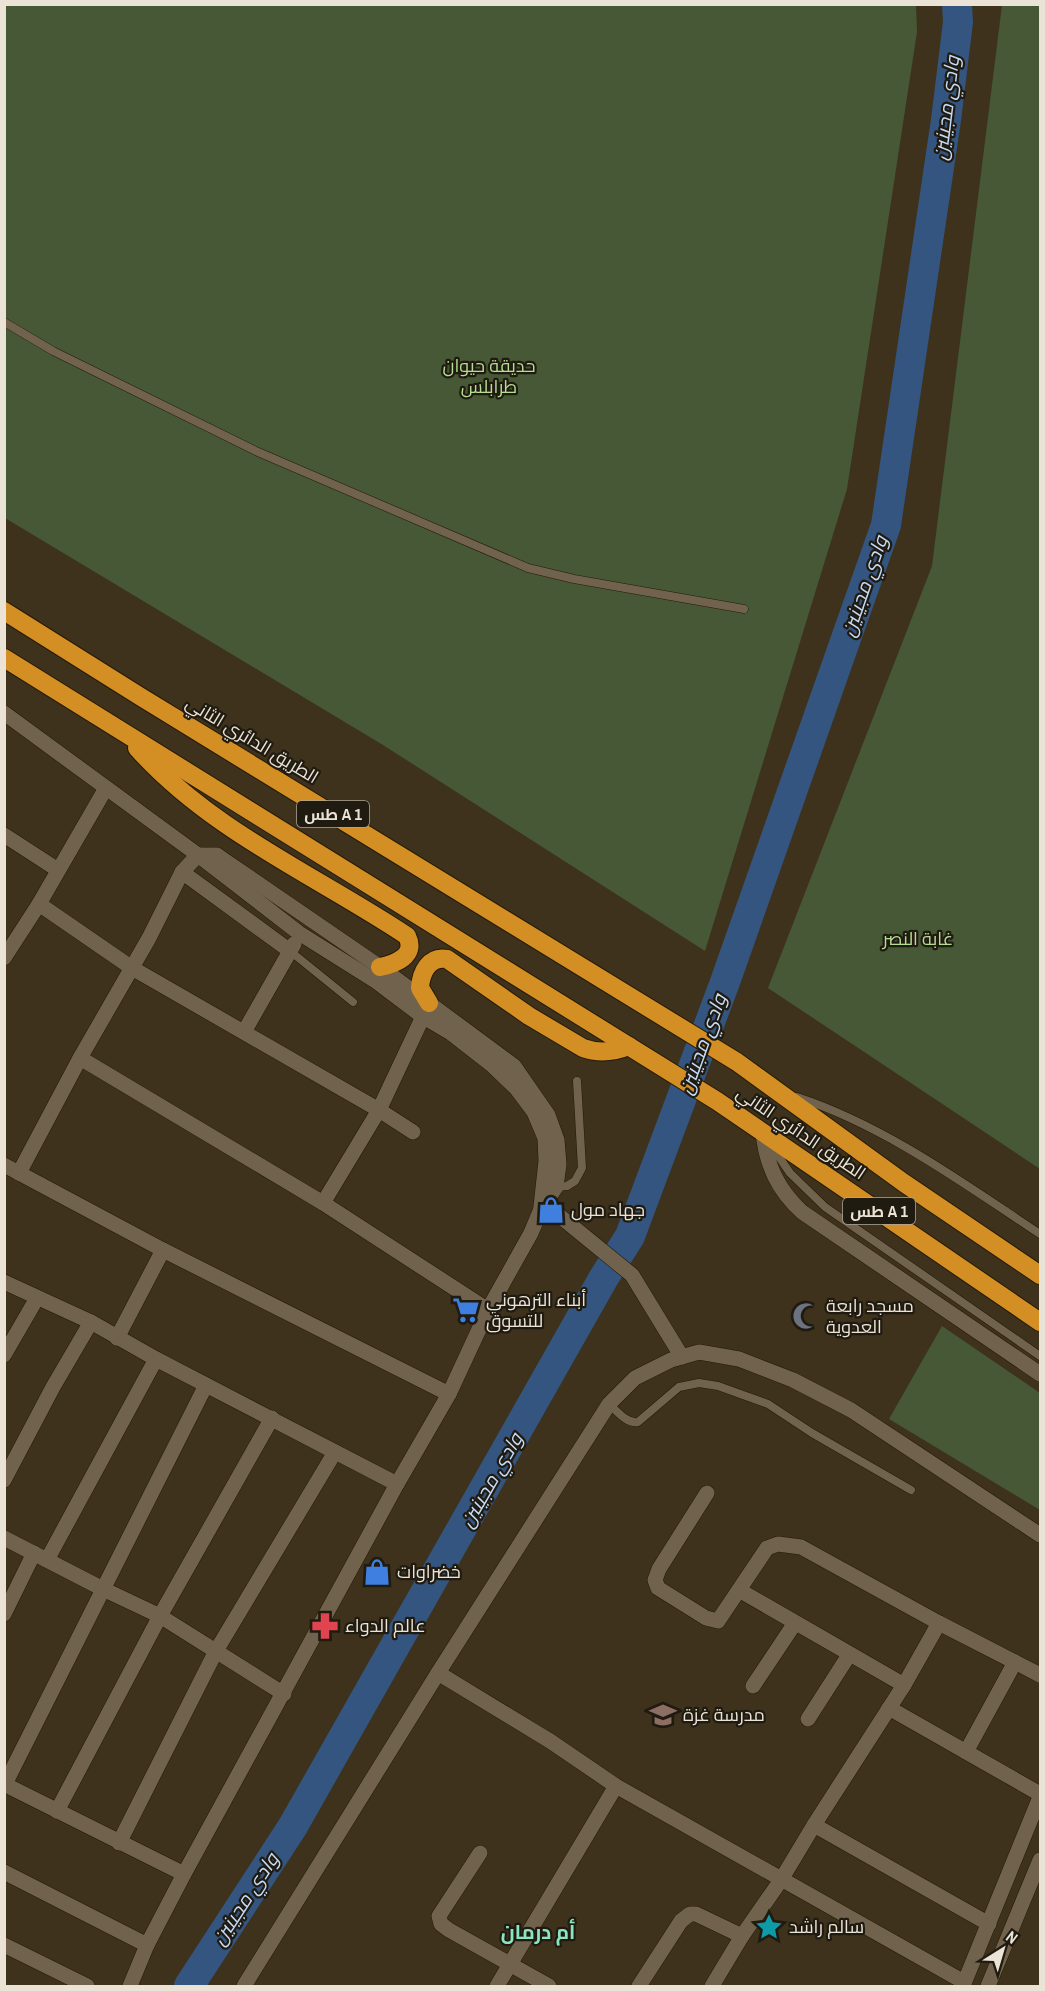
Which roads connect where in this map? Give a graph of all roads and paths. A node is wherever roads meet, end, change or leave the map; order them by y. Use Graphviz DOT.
graph roads {
  1 [pos="4,322"];
  2 [pos="744,609"];
  3 [pos="4,611"];
  4 [pos="4,658"];
  5 [pos="4,713"];
  6 [pos="124,734"];
  7 [pos="106,788"];
  8 [pos="4,835"];
  9 [pos="198,855"];
  10 [pos="58,870"];
  11 [pos="182,872"];
  12 [pos="39,904"];
  13 [pos="299,933"];
  14 [pos="290,951"];
  15 [pos="4,958"];
  16 [pos="380,967"];
  17 [pos="132,968"];
  18 [pos="353,1002"];
  19 [pos="426,1010"];
  20 [pos="244,1032"];
  21 [pos="635,1049"];
  22 [pos="80,1058"];
  23 [pos="577,1081"];
  24 [pos="777,1091"];
  25 [pos="379,1110"];
  26 [pos="413,1132"];
  27 [pos="763,1132"];
  28 [pos="4,1165"];
  29 [pos="19,1173"];
  30 [pos="556,1187"];
  31 [pos="323,1203"];
  32 [pos="541,1209"];
  33 [pos="1041,1234"];
  34 [pos="163,1250"];
  35 [pos="1041,1275"];
  36 [pos="4,1282"];
  37 [pos="37,1298"];
  38 [pos="488,1310"];
  39 [pos="91,1322"];
  40 [pos="1041,1322"];
  41 [pos="117,1338"];
  42 [pos="4,1355"];
  43 [pos="1041,1356"];
  44 [pos="682,1357"];
  45 [pos="156,1359"];
  46 [pos="1041,1374"];
  47 [pos="206,1385"];
  48 [pos="449,1394"];
  49 [pos="609,1404"];
  50 [pos="272,1418"];
  51 [pos="335,1452"];
  52 [pos="4,1480"];
  53 [pos="398,1485"];
  54 [pos="911,1490"];
  55 [pos="708,1493"];
  56 [pos="1041,1535"];
  57 [pos="4,1538"];
  58 [pos="41,1557"];
  59 [pos="103,1589"];
  60 [pos="739,1590"];
  61 [pos="4,1614"];
  62 [pos="160,1616"];
  63 [pos="795,1623"];
  64 [pos="939,1623"];
  65 [pos="216,1651"];
  66 [pos="849,1655"];
  67 [pos="1015,1662"];
  68 [pos="438,1673"];
  69 [pos="1041,1675"];
  70 [pos="904,1685"];
  71 [pos="753,1686"];
  72 [pos="284,1694"];
  73 [pos="889,1708"];
  74 [pos="808,1719"];
  75 [pos="966,1752"];
  76 [pos="5,1784"];
  77 [pos="616,1786"];
  78 [pos="1041,1795"];
  79 [pos="57,1811"];
  80 [pos="814,1825"];
  81 [pos="119,1843"];
  82 [pos="480,1853"];
  83 [pos="1041,1860"];
  84 [pos="4,1872"];
  85 [pos="184,1874"];
  86 [pos="781,1880"];
  87 [pos="988,1924"];
  88 [pos="742,1936"];
  89 [pos="4,1945"];
  90 [pos="147,1945"];
  91 [pos="510,1965"];
  92 [pos="964,1984"];
  93 [pos="87,1986"];
  94 [pos="130,1986"];
  95 [pos="244,1986"];
  96 [pos="497,1986"];
  97 [pos="549,1986"];
  98 [pos="639,1986"];
  99 [pos="712,1986"];
  100 [pos="988,1986"];
  1 -- 2 [label="lane"];
  3 -- 24 [label="highway, الطريق الدائري الثاني / طس A 1"];
  4 -- 6 [label="highway, طس A 1"];
  5 -- 7 [label="street"];
  6 -- 16 [label="highway"];
  6 -- 21 [label="highway, طس A 1"];
  7 -- 9 [label="street"];
  7 -- 10 [label="street"];
  8 -- 10 [label="street"];
  9 -- 11 [label="street"];
  9 -- 13 [label="street"];
  9 -- 16 [label="street"];
  10 -- 12 [label="street"];
  11 -- 14 [label="street"];
  11 -- 17 [label="street"];
  12 -- 15 [label="street"];
  12 -- 17 [label="street"];
  13 -- 14 [label="street"];
  13 -- 19 [label="street"];
  14 -- 18 [label="lane"];
  14 -- 20 [label="street"];
  16 -- 19 [label="street"];
  17 -- 20 [label="street"];
  17 -- 22 [label="street"];
  19 -- 21 [label="highway"];
  19 -- 25 [label="street"];
  19 -- 30 [label="street"];
  19 -- 32 [label="street"];
  20 -- 25 [label="street"];
  21 -- 27 [label="highway, الطريق الدائري الثاني / طس A 1"];
  22 -- 29 [label="street"];
  22 -- 31 [label="street"];
  23 -- 30 [label="lane"];
  24 -- 33 [label="lane"];
  24 -- 35 [label="highway, الطريق الدائري الثاني / طس A 1"];
  25 -- 26 [label="street"];
  25 -- 31 [label="street"];
  27 -- 40 [label="highway, الطريق الدائري الثاني / طس A 1"];
  27 -- 43 [label="lane"];
  27 -- 46 [label="street"];
  28 -- 29 [label="street"];
  29 -- 34 [label="street"];
  30 -- 32 [label="street"];
  31 -- 38 [label="street"];
  32 -- 38 [label="street"];
  32 -- 44 [label="street"];
  34 -- 41 [label="street"];
  34 -- 48 [label="street"];
  36 -- 37 [label="street"];
  37 -- 39 [label="street"];
  37 -- 42 [label="street"];
  38 -- 48 [label="street"];
  39 -- 41 [label="street"];
  39 -- 52 [label="street"];
  41 -- 45 [label="street"];
  44 -- 49 [label="street"];
  44 -- 56 [label="street"];
  45 -- 47 [label="street"];
  45 -- 58 [label="street"];
  47 -- 50 [label="street"];
  47 -- 59 [label="street"];
  48 -- 53 [label="street"];
  49 -- 54 [label="lane"];
  49 -- 68 [label="street"];
  50 -- 51 [label="street"];
  50 -- 62 [label="street"];
  51 -- 53 [label="street"];
  51 -- 65 [label="street"];
  53 -- 72 [label="street"];
  55 -- 60 [label="street"];
  57 -- 58 [label="street"];
  58 -- 59 [label="street"];
  58 -- 61 [label="street"];
  59 -- 62 [label="street"];
  59 -- 76 [label="street"];
  60 -- 63 [label="street"];
  60 -- 64 [label="street"];
  62 -- 65 [label="street"];
  62 -- 79 [label="street"];
  63 -- 66 [label="street"];
  63 -- 71 [label="street"];
  64 -- 67 [label="street"];
  64 -- 70 [label="street"];
  65 -- 72 [label="street"];
  65 -- 81 [label="street"];
  66 -- 70 [label="street"];
  66 -- 74 [label="street"];
  67 -- 69 [label="street"];
  67 -- 75 [label="street"];
  68 -- 77 [label="street"];
  68 -- 95 [label="street"];
  70 -- 73 [label="street"];
  72 -- 85 [label="street"];
  73 -- 75 [label="street"];
  73 -- 80 [label="street"];
  75 -- 78 [label="street"];
  76 -- 79 [label="street"];
  77 -- 86 [label="street"];
  77 -- 91 [label="street"];
  78 -- 87 [label="street"];
  79 -- 81 [label="street"];
  80 -- 86 [label="street"];
  80 -- 87 [label="street"];
  81 -- 85 [label="street"];
  82 -- 91 [label="street"];
  83 -- 100 [label="street"];
  84 -- 90 [label="street"];
  85 -- 90 [label="street"];
  86 -- 88 [label="street"];
  86 -- 92 [label="street"];
  87 -- 92 [label="street"];
  88 -- 98 [label="street"];
  88 -- 99 [label="street"];
  89 -- 93 [label="street"];
  90 -- 94 [label="street"];
  91 -- 96 [label="street"];
  91 -- 97 [label="street"];
}
